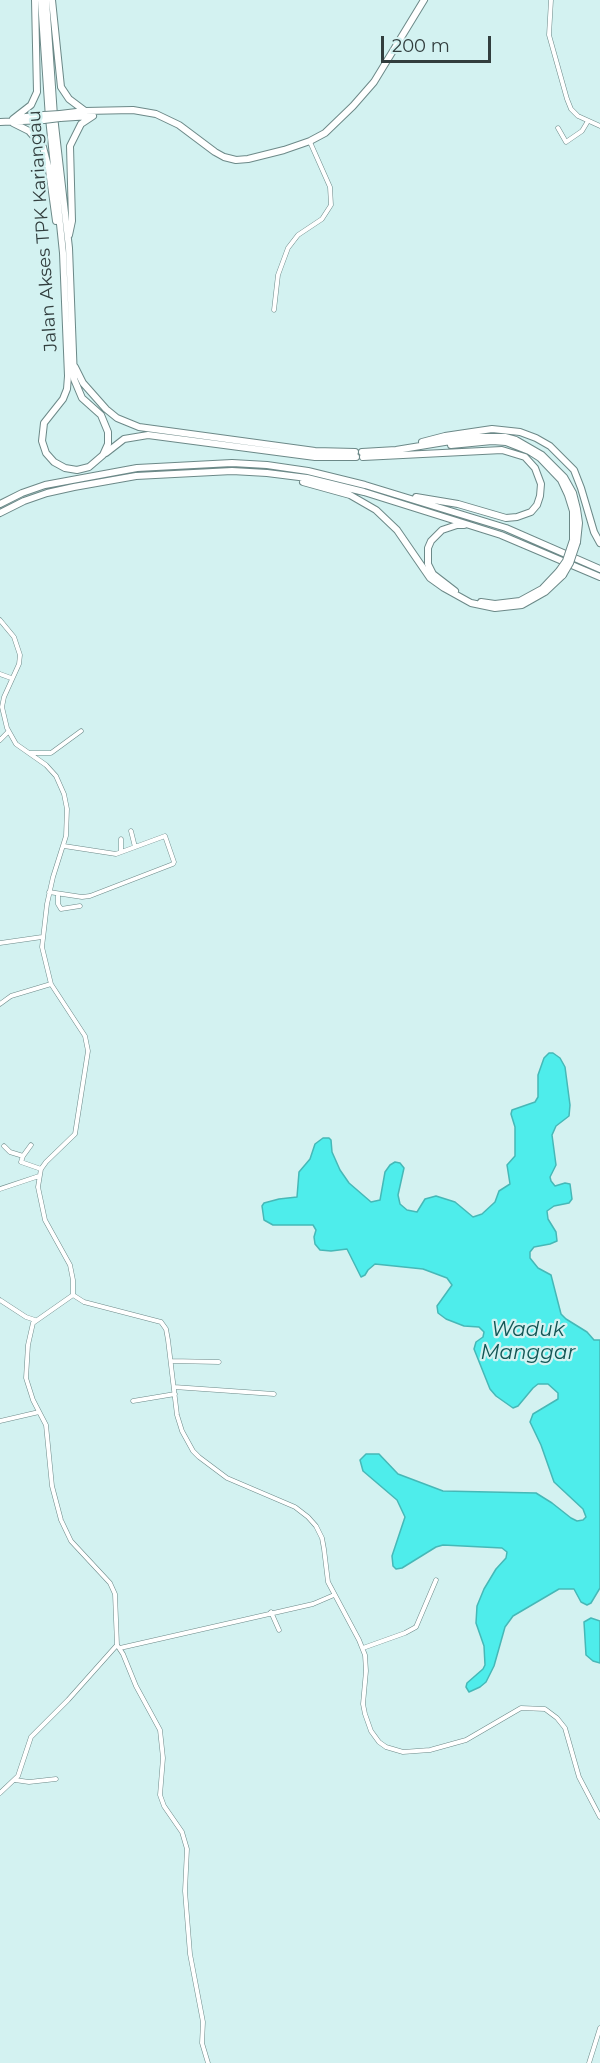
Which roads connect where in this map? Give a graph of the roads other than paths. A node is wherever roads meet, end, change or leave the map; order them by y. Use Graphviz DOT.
graph roads {
  1 [pos="36,0"];
  2 [pos="41,0"];
  3 [pos="46,0"];
  4 [pos="52,0"];
  5 [pos="424,0"];
  6 [pos="551,0"];
  7 [pos="85,111"];
  8 [pos="107,112"];
  9 [pos="60,116"];
  10 [pos="93,116"];
  11 [pos="13,121"];
  12 [pos="588,121"];
  13 [pos="3,122"];
  14 [pos="600,126"];
  15 [pos="558,128"];
  16 [pos="310,141"];
  17 [pos="68,238"];
  18 [pos="63,253"];
  19 [pos="274,310"];
  20 [pos="73,364"];
  21 [pos="396,452"];
  22 [pos="359,454"];
  23 [pos="99,460"];
  24 [pos="267,473"];
  25 [pos="392,493"];
  26 [pos="0,504"];
  27 [pos="0,513"];
  28 [pos="470,525"];
  29 [pos="600,543"];
  30 [pos="600,569"];
  31 [pos="561,573"];
  32 [pos="600,576"];
  33 [pos="0,620"];
  34 [pos="0,674"];
  35 [pos="11,678"];
  36 [pos="81,731"];
  37 [pos="9,732"];
  38 [pos="0,740"];
  39 [pos="29,753"];
  40 [pos="131,831"];
  41 [pos="121,839"];
  42 [pos="64,846"];
  43 [pos="135,847"];
  44 [pos="121,852"];
  45 [pos="49,892"];
  46 [pos="58,894"];
  47 [pos="80,906"];
  48 [pos="42,937"];
  49 [pos="0,944"];
  50 [pos="51,984"];
  51 [pos="0,1004"];
  52 [pos="31,1145"];
  53 [pos="4,1146"];
  54 [pos="23,1156"];
  55 [pos="41,1169"];
  56 [pos="39,1176"];
  57 [pos="0,1190"];
  58 [pos="73,1295"];
  59 [pos="0,1300"];
  60 [pos="35,1320"];
  61 [pos="171,1361"];
  62 [pos="219,1362"];
  63 [pos="174,1387"];
  64 [pos="175,1394"];
  65 [pos="274,1394"];
  66 [pos="133,1401"];
  67 [pos="39,1412"];
  68 [pos="0,1421"];
  69 [pos="436,1580"];
  70 [pos="334,1595"];
  71 [pos="271,1612"];
  72 [pos="279,1630"];
  73 [pos="118,1647"];
  74 [pos="363,1648"];
  75 [pos="56,1779"];
  76 [pos="15,1780"];
  77 [pos="0,1792"];
  78 [pos="600,1817"];
  79 [pos="600,2028"];
  80 [pos="208,2063"];
  81 [pos="589,2063"];
  1 -- 11 [label="highway"];
  2 -- 18 [label="highway, Jalan Akses TPK Kariangau"];
  3 -- 17 [label="highway, Jalan Akses TPK Kariangau"];
  4 -- 7 [label="highway"];
  5 -- 16 [label="highway"];
  6 -- 12 [label="street"];
  7 -- 8 [label="highway"];
  7 -- 9 [label="highway"];
  8 -- 10 [label="highway"];
  8 -- 16 [label="highway"];
  9 -- 10 [label="highway"];
  9 -- 11 [label="highway, bridge"];
  10 -- 17 [label="highway"];
  11 -- 13 [label="highway"];
  11 -- 18 [label="highway"];
  12 -- 14 [label="street"];
  12 -- 15 [label="street"];
  16 -- 19 [label="street"];
  17 -- 20 [label="highway, Jalan Akses TPK Kariangau"];
  18 -- 23 [label="highway, Jalan Akses TPK Kariangau"];
  20 -- 22 [label="highway"];
  20 -- 23 [label="highway, Jalan Akses TPK Kariangau"];
  21 -- 22 [label="highway"];
  21 -- 25 [label="highway"];
  21 -- 29 [label="highway"];
  21 -- 31 [label="highway, bridge"];
  22 -- 23 [label="highway"];
  24 -- 27 [label="highway"];
  24 -- 28 [label="highway"];
  24 -- 31 [label="highway"];
  25 -- 26 [label="highway"];
  25 -- 30 [label="highway"];
  28 -- 31 [label="highway"];
  28 -- 32 [label="highway"];
  33 -- 35 [label="street"];
  34 -- 35 [label="street"];
  35 -- 37 [label="street"];
  36 -- 39 [label="street"];
  37 -- 38 [label="street"];
  37 -- 39 [label="street"];
  39 -- 42 [label="street"];
  40 -- 43 [label="street"];
  41 -- 44 [label="street"];
  42 -- 44 [label="street"];
  42 -- 45 [label="street"];
  43 -- 44 [label="street"];
  43 -- 46 [label="street"];
  45 -- 46 [label="street"];
  45 -- 48 [label="street"];
  46 -- 47 [label="street"];
  48 -- 49 [label="street"];
  48 -- 50 [label="street"];
  50 -- 51 [label="street"];
  50 -- 55 [label="street"];
  52 -- 54 [label="street"];
  53 -- 54 [label="street"];
  54 -- 55 [label="street"];
  55 -- 56 [label="street"];
  56 -- 57 [label="street"];
  56 -- 58 [label="street"];
  58 -- 60 [label="street"];
  58 -- 61 [label="street"];
  59 -- 60 [label="street"];
  60 -- 67 [label="street"];
  61 -- 62 [label="street"];
  61 -- 63 [label="street"];
  63 -- 64 [label="street"];
  63 -- 65 [label="street"];
  64 -- 66 [label="street"];
  64 -- 70 [label="street"];
  67 -- 68 [label="street"];
  67 -- 73 [label="street"];
  69 -- 74 [label="street"];
  70 -- 71 [label="street"];
  70 -- 74 [label="street"];
  71 -- 72 [label="street"];
  71 -- 73 [label="street"];
  73 -- 76 [label="street"];
  73 -- 80 [label="street"];
  74 -- 78 [label="street"];
  75 -- 76 [label="street"];
  76 -- 77 [label="street"];
  79 -- 81 [label="street"];
}
